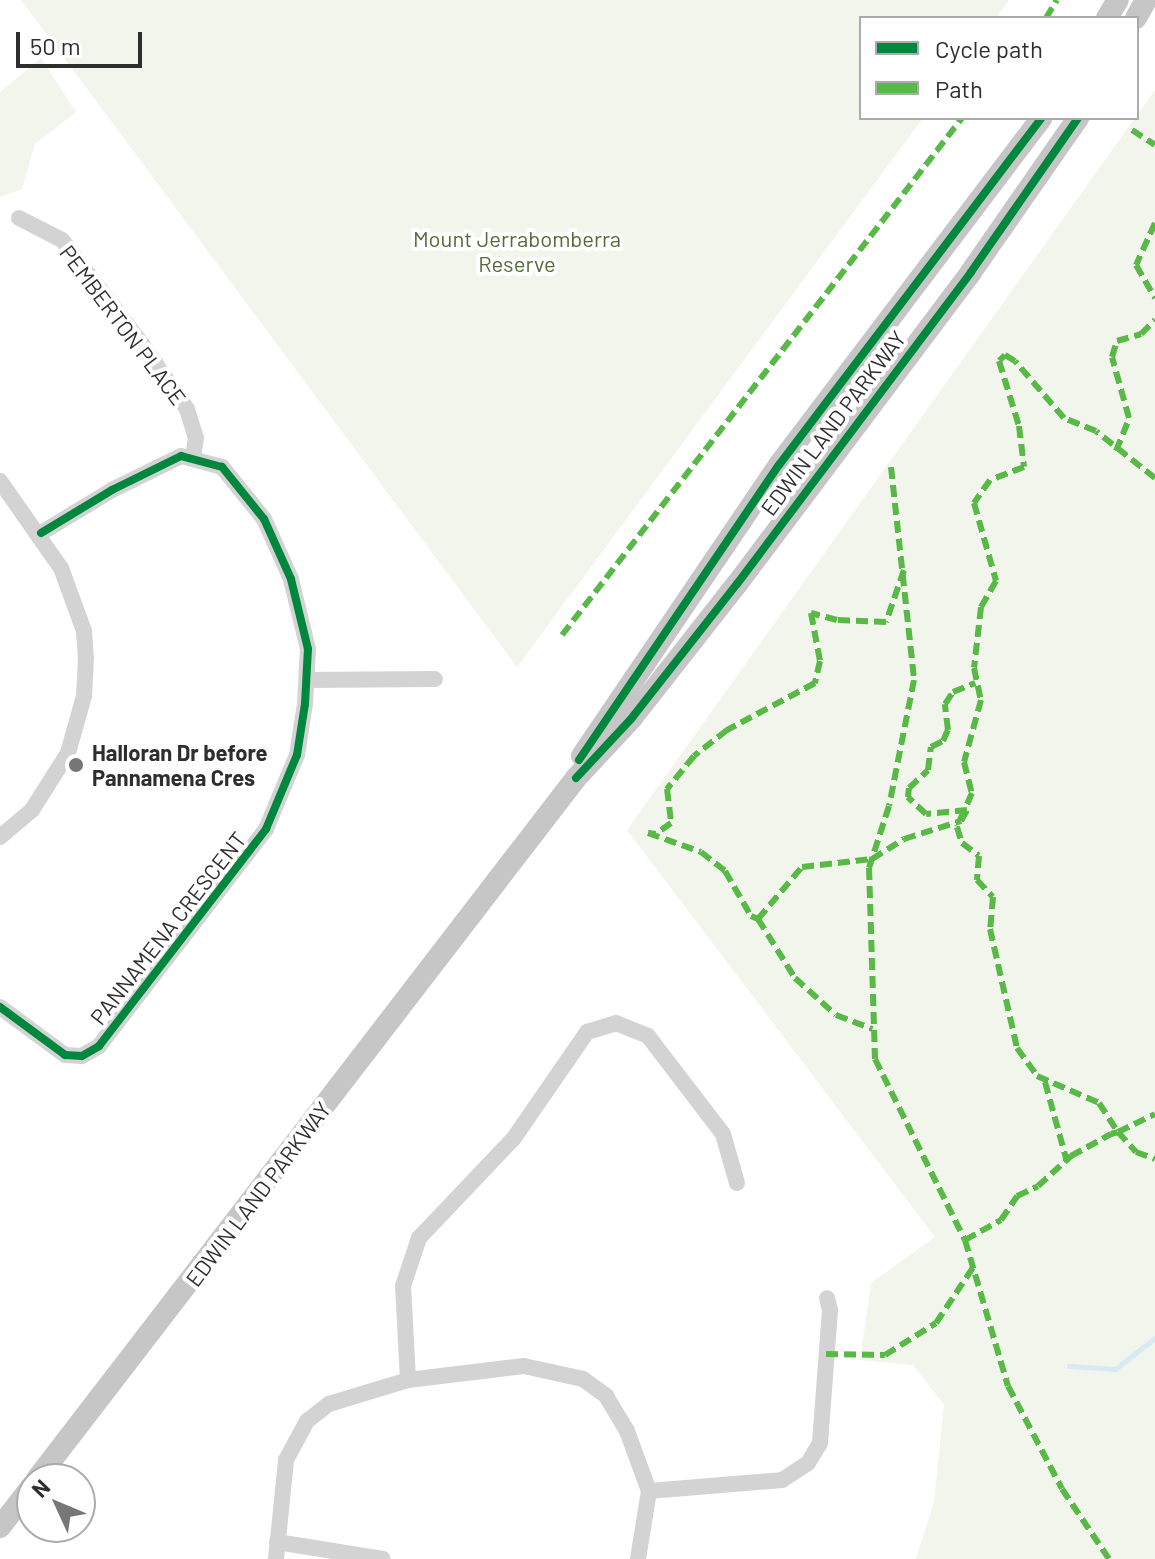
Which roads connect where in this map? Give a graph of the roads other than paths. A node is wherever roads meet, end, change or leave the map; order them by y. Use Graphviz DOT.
graph roads {
  1 [pos="1040,120"];
  2 [pos="1077,120"];
  3 [pos="19,218"];
  4 [pos="193,456"];
  5 [pos="0,481"];
  6 [pos="41,533"];
  7 [pos="435,679"];
  8 [pos="307,680"];
  9 [pos="0,837"];
  10 [pos="476,908"];
  11 [pos="0,1007"];
  12 [pos="737,1183"];
  13 [pos="827,1298"];
  14 [pos="408,1380"];
  15 [pos="49,1463"];
  16 [pos="649,1491"];
  17 [pos="16,1506"];
  18 [pos="0,1527"];
  19 [pos="276,1551"];
  20 [pos="383,1559"];
  21 [pos="638,1559"];
  1 -- 10 [label="main road, EDWIN LAND PARKWAY"];
  2 -- 10 [label="main road, EDWIN LAND PARKWAY"];
  3 -- 4 [label="street, PEMBERTON PLACE"];
  4 -- 6 [label="street"];
  4 -- 8 [label="street, PANNAMENA CRESCENT"];
  5 -- 6 [label="street"];
  6 -- 9 [label="street"];
  7 -- 8 [label="street"];
  8 -- 11 [label="street, PANNAMENA CRESCENT"];
  10 -- 15 [label="main road, EDWIN LAND PARKWAY"];
  12 -- 14 [label="street"];
  13 -- 16 [label="street"];
  14 -- 16 [label="street"];
  14 -- 19 [label="street"];
  16 -- 21 [label="street"];
  17 -- 18 [label="main road"];
  19 -- 20 [label="street"];
}
